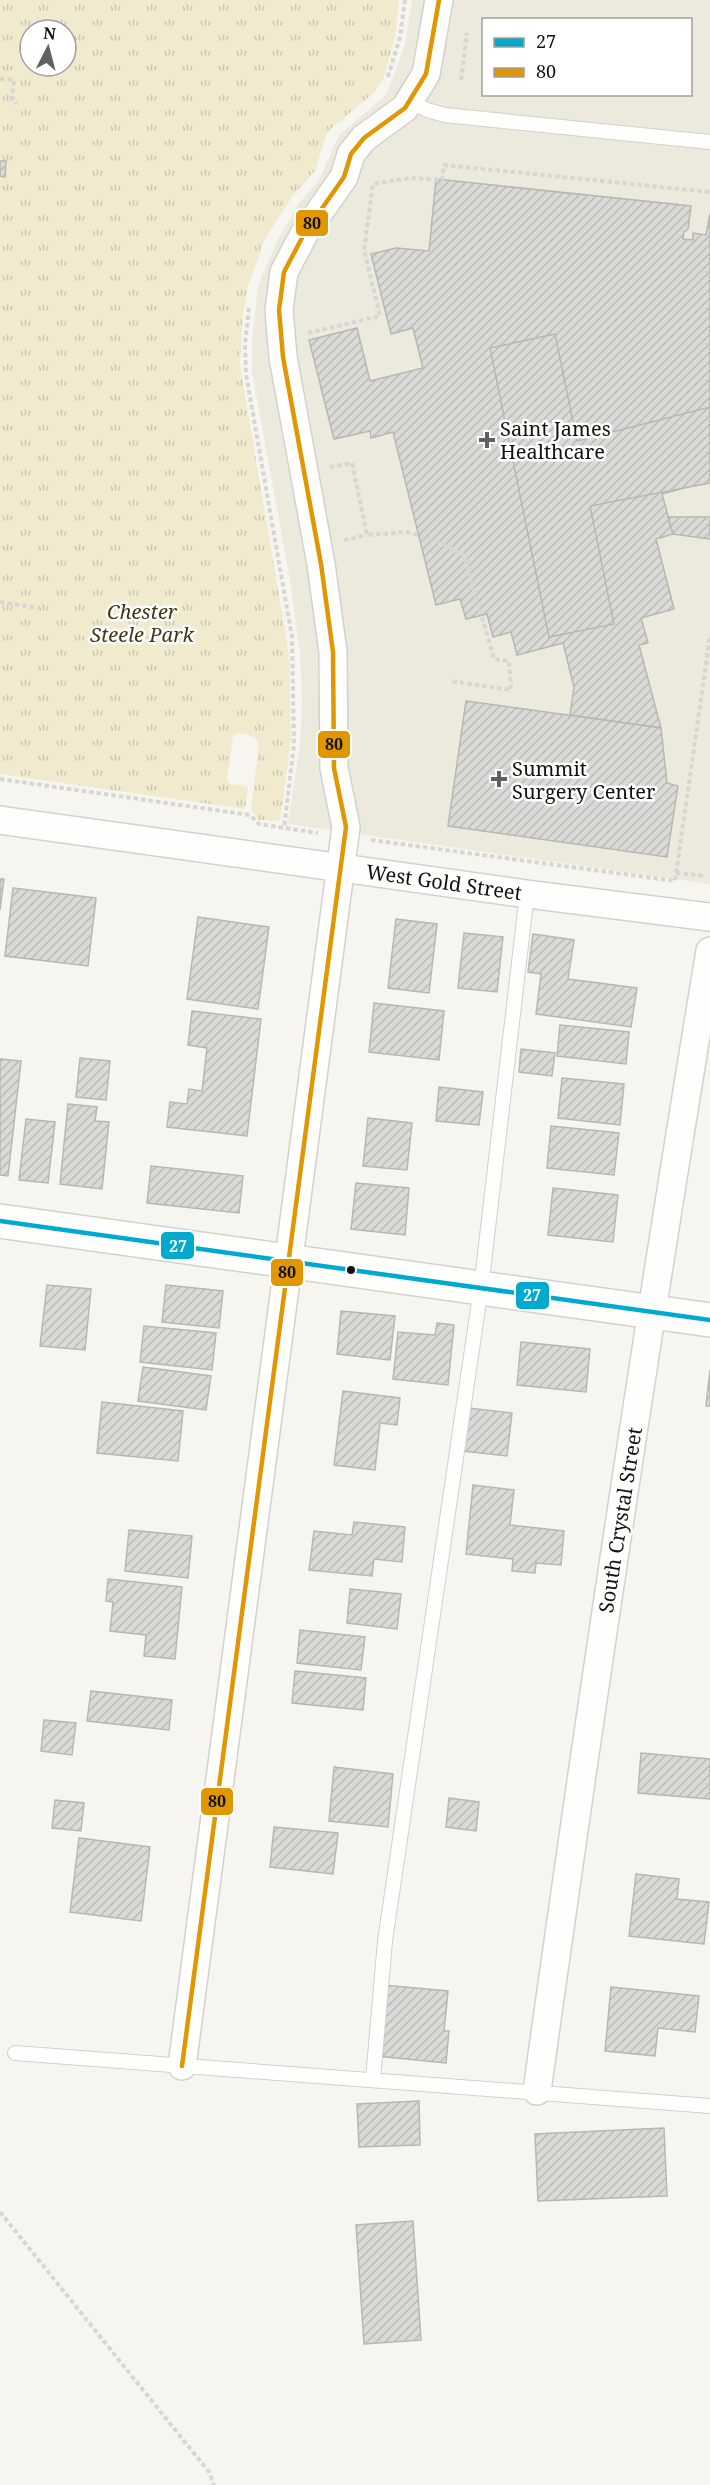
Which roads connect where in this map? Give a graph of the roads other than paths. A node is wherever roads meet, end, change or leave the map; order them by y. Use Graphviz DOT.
graph roads {
  1 [pos="439,0"];
  2 [pos="409,100"];
  3 [pos="710,142"];
  4 [pos="0,820"];
  5 [pos="342,867"];
  6 [pos="527,894"];
  7 [pos="710,917"];
  8 [pos="710,951"];
  9 [pos="0,1221"];
  10 [pos="288,1261"];
  11 [pos="481,1288"];
  12 [pos="651,1313"];
  13 [pos="710,1320"];
  14 [pos="15,2053"];
  15 [pos="182,2066"];
  16 [pos="373,2079"];
  17 [pos="537,2091"];
  18 [pos="710,2106"];
  1 -- 2 [label="street"];
  2 -- 3 [label="lane"];
  2 -- 5 [label="street"];
  4 -- 5 [label="street, West Gold Street"];
  5 -- 6 [label="street, West Gold Street"];
  5 -- 10 [label="street"];
  6 -- 7 [label="street, West Gold Street"];
  6 -- 11 [label="lane"];
  8 -- 12 [label="street, South Crystal Street"];
  9 -- 10 [label="street"];
  10 -- 11 [label="street"];
  10 -- 15 [label="street"];
  11 -- 12 [label="street"];
  11 -- 16 [label="lane"];
  12 -- 13 [label="street"];
  12 -- 17 [label="street, South Crystal Street"];
  14 -- 15 [label="lane"];
  15 -- 16 [label="lane"];
  16 -- 17 [label="lane"];
  17 -- 18 [label="lane"];
}
